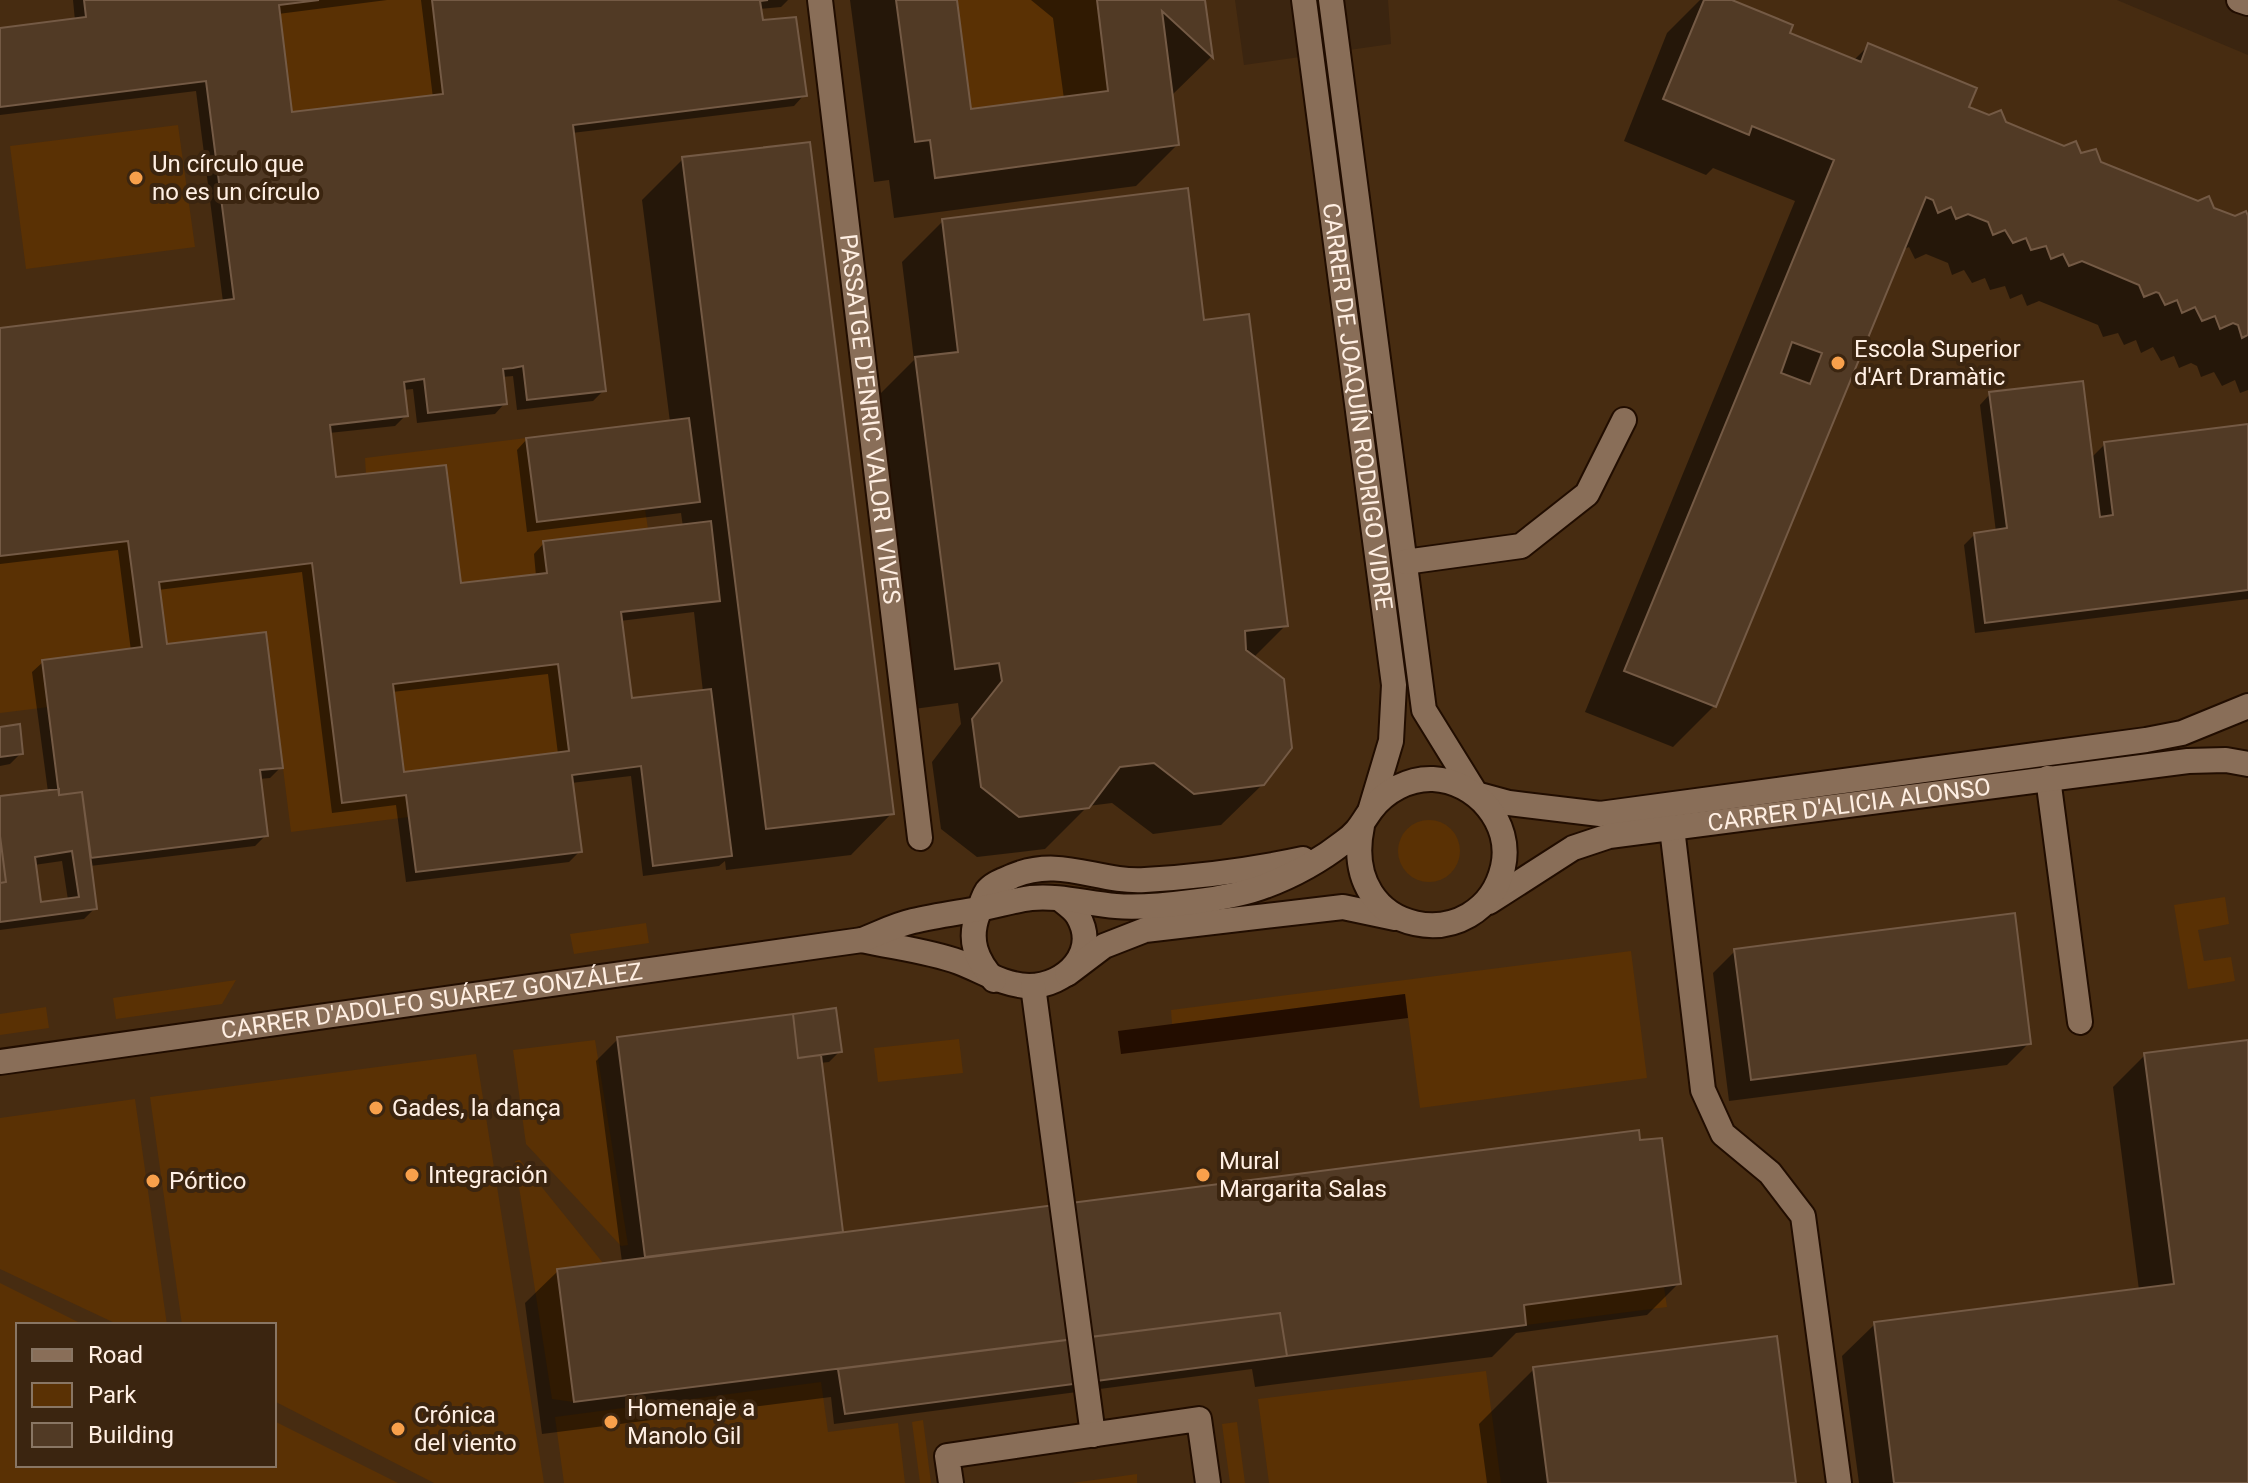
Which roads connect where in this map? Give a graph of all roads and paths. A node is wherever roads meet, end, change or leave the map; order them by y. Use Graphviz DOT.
graph roads {
  1 [pos="820,0"];
  2 [pos="1304,0"];
  3 [pos="1331,0"];
  4 [pos="2239,0"];
  5 [pos="2248,3"];
  6 [pos="1624,420"];
  7 [pos="1405,562"];
  8 [pos="2248,706"];
  9 [pos="2248,764"];
  10 [pos="2048,778"];
  11 [pos="1476,794"];
  12 [pos="1366,818"];
  13 [pos="1672,828"];
  14 [pos="920,838"];
  15 [pos="1328,853"];
  16 [pos="1060,899"];
  17 [pos="980,909"];
  18 [pos="1471,914"];
  19 [pos="1401,919"];
  20 [pos="862,940"];
  21 [pos="1067,974"];
  22 [pos="994,980"];
  23 [pos="1033,986"];
  24 [pos="2080,1022"];
  25 [pos="0,1062"];
  26 [pos="1093,1435"];
  27 [pos="951,1483"];
  28 [pos="1208,1483"];
  29 [pos="1839,1483"];
  1 -- 14 [label="street, PASSATGE D'ENRIC VALOR I VIVES"];
  2 -- 12 [label="street, CARRER DE JOAQUÍN RODRIGO VIDRE"];
  3 -- 7 [label="street, CARRER DE JOAQUÍN RODRIGO VIDRE"];
  4 -- 5 [label="street"];
  6 -- 7 [label="street"];
  7 -- 11 [label="street, CARRER DE JOAQUÍN RODRIGO VIDRE"];
  8 -- 11 [label="street, CARRER D'ALICIA ALONSO"];
  9 -- 10 [label="street, CARRER D'ALICIA ALONSO"];
  10 -- 13 [label="street, CARRER D'ALICIA ALONSO"];
  10 -- 24 [label="street"];
  11 -- 12 [label="street"];
  11 -- 18 [label="street"];
  12 -- 15 [label="street"];
  12 -- 19 [label="street"];
  13 -- 18 [label="street, CARRER D'ALICIA ALONSO"];
  13 -- 29 [label="street"];
  15 -- 16 [label="street"];
  15 -- 17 [label="street"];
  16 -- 17 [label="street"];
  16 -- 21 [label="street"];
  17 -- 20 [label="street, CARRER D'ADOLFO SUÁREZ GONZÁLEZ"];
  17 -- 22 [label="street"];
  18 -- 19 [label="street"];
  19 -- 21 [label="street"];
  20 -- 22 [label="street, CARRER D'ADOLFO SUÁREZ GONZÁLEZ"];
  20 -- 25 [label="street, CARRER D'ADOLFO SUÁREZ GONZÁLEZ"];
  21 -- 23 [label="street"];
  22 -- 23 [label="street"];
  23 -- 26 [label="street"];
  26 -- 27 [label="street"];
  26 -- 28 [label="street"];
}
